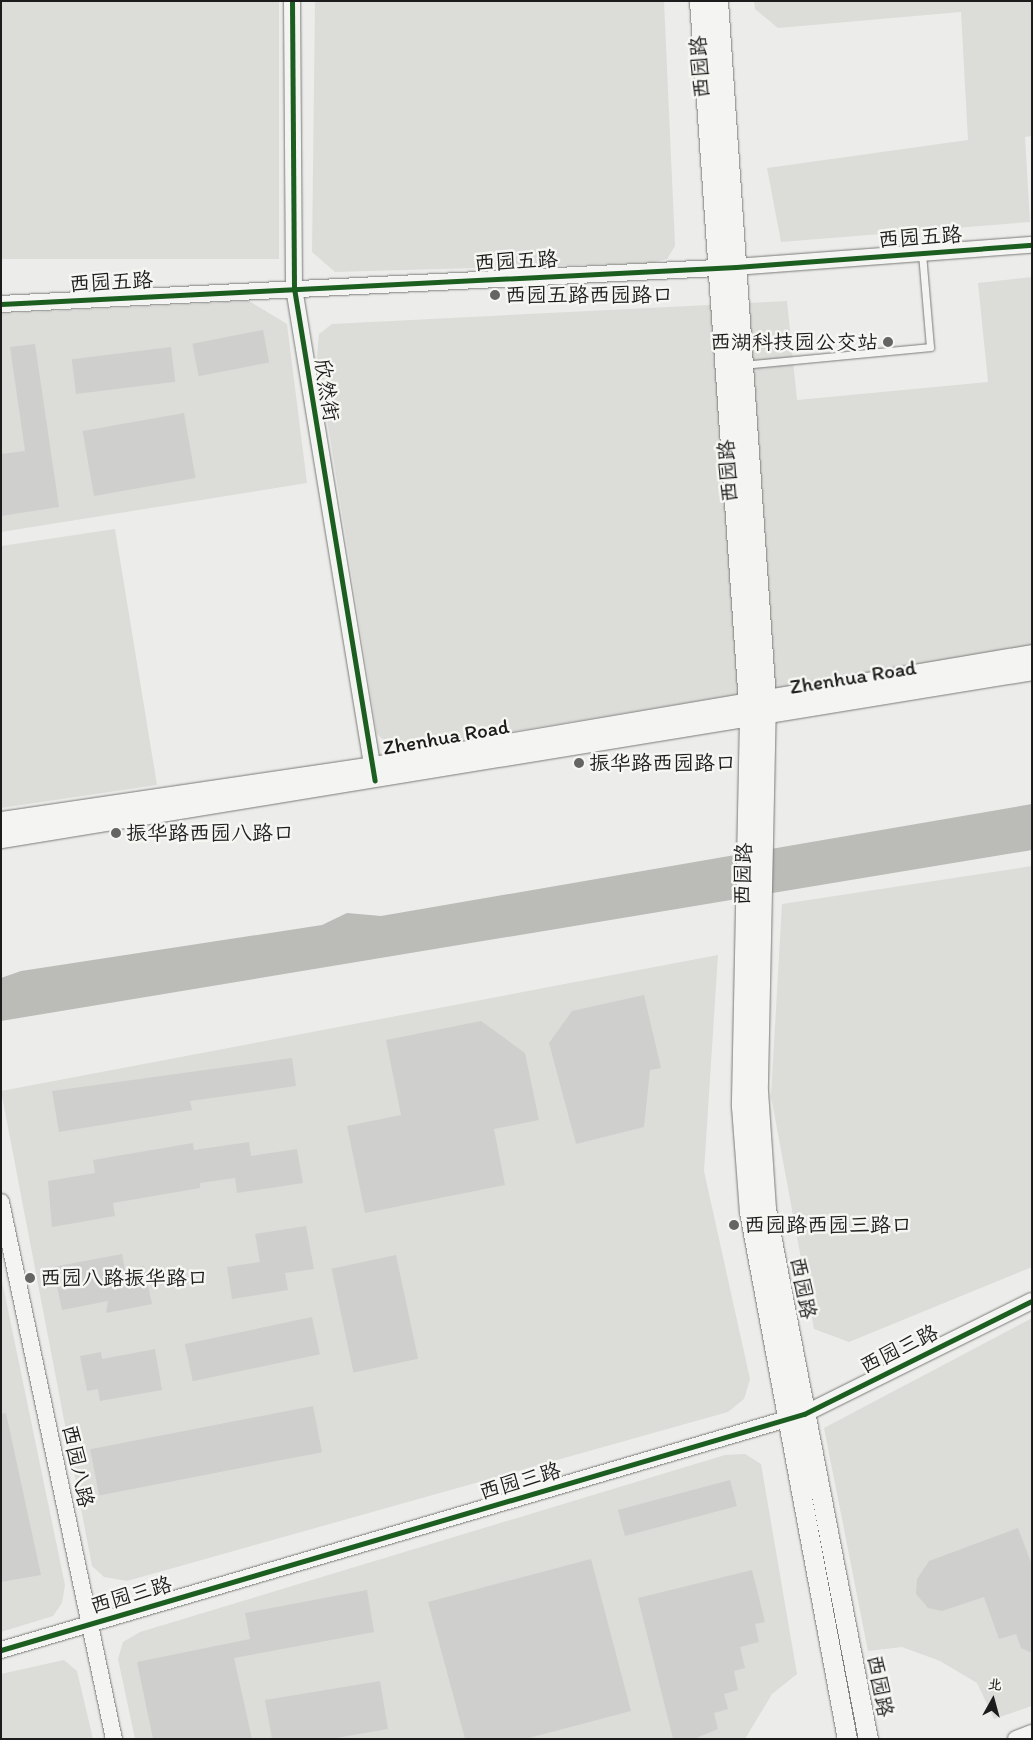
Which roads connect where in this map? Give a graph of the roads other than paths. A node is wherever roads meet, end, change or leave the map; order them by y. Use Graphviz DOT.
graph roads {
  1 [pos="292,1"];
  2 [pos="699,1"];
  3 [pos="718,1"];
  4 [pos="1032,245"];
  5 [pos="922,253"];
  6 [pos="736,267"];
  7 [pos="714,268"];
  8 [pos="294,288"];
  9 [pos="1,304"];
  10 [pos="743,365"];
  11 [pos="1032,654"];
  12 [pos="1032,670"];
  13 [pos="757,708"];
  14 [pos="374,773"];
  15 [pos="1,821"];
  16 [pos="1,838"];
  17 [pos="1,1202"];
  18 [pos="1032,1301"];
  19 [pos="795,1417"];
  20 [pos="89,1624"];
  21 [pos="1,1650"];
  22 [pos="1032,1733"];
  23 [pos="114,1739"];
  24 [pos="847,1739"];
  25 [pos="868,1739"];
  26 [pos="1016,1739"];
  1 -- 8 [label="street, 欣然街"];
  2 -- 7 [label="main road, 西园路"];
  3 -- 6 [label="main road, 西园路"];
  4 -- 5 [label="street, 西园五路"];
  5 -- 6 [label="street, 西园五路"];
  5 -- 10 [label="lane"];
  6 -- 7 [label="street, 西园五路"];
  6 -- 10 [label="main road, 西园路"];
  7 -- 8 [label="street, 西园五路"];
  7 -- 13 [label="main road, 西园路"];
  8 -- 9 [label="street, 西园五路"];
  8 -- 14 [label="street, 欣然街"];
  10 -- 13 [label="main road, 西园路"];
  11 -- 13 [label="main road, Zhenhua Road"];
  12 -- 13 [label="main road, Zhenhua Road"];
  13 -- 14 [label="main road, Zhenhua Road"];
  13 -- 19 [label="main road, 西园路"];
  13 -- 19 [label="main road, 西园路"];
  14 -- 15 [label="main road, Zhenhua Road"];
  14 -- 16 [label="main road, Zhenhua Road"];
  17 -- 20 [label="street, 西园八路"];
  18 -- 19 [label="street, 西园三路"];
  19 -- 20 [label="street, 西园三路"];
  19 -- 24 [label="main road, 西园路"];
  19 -- 25 [label="main road, 西园路"];
  20 -- 21 [label="street, 西园三路"];
  20 -- 23 [label="street, 西园八路"];
  22 -- 26 [label="street"];
}
